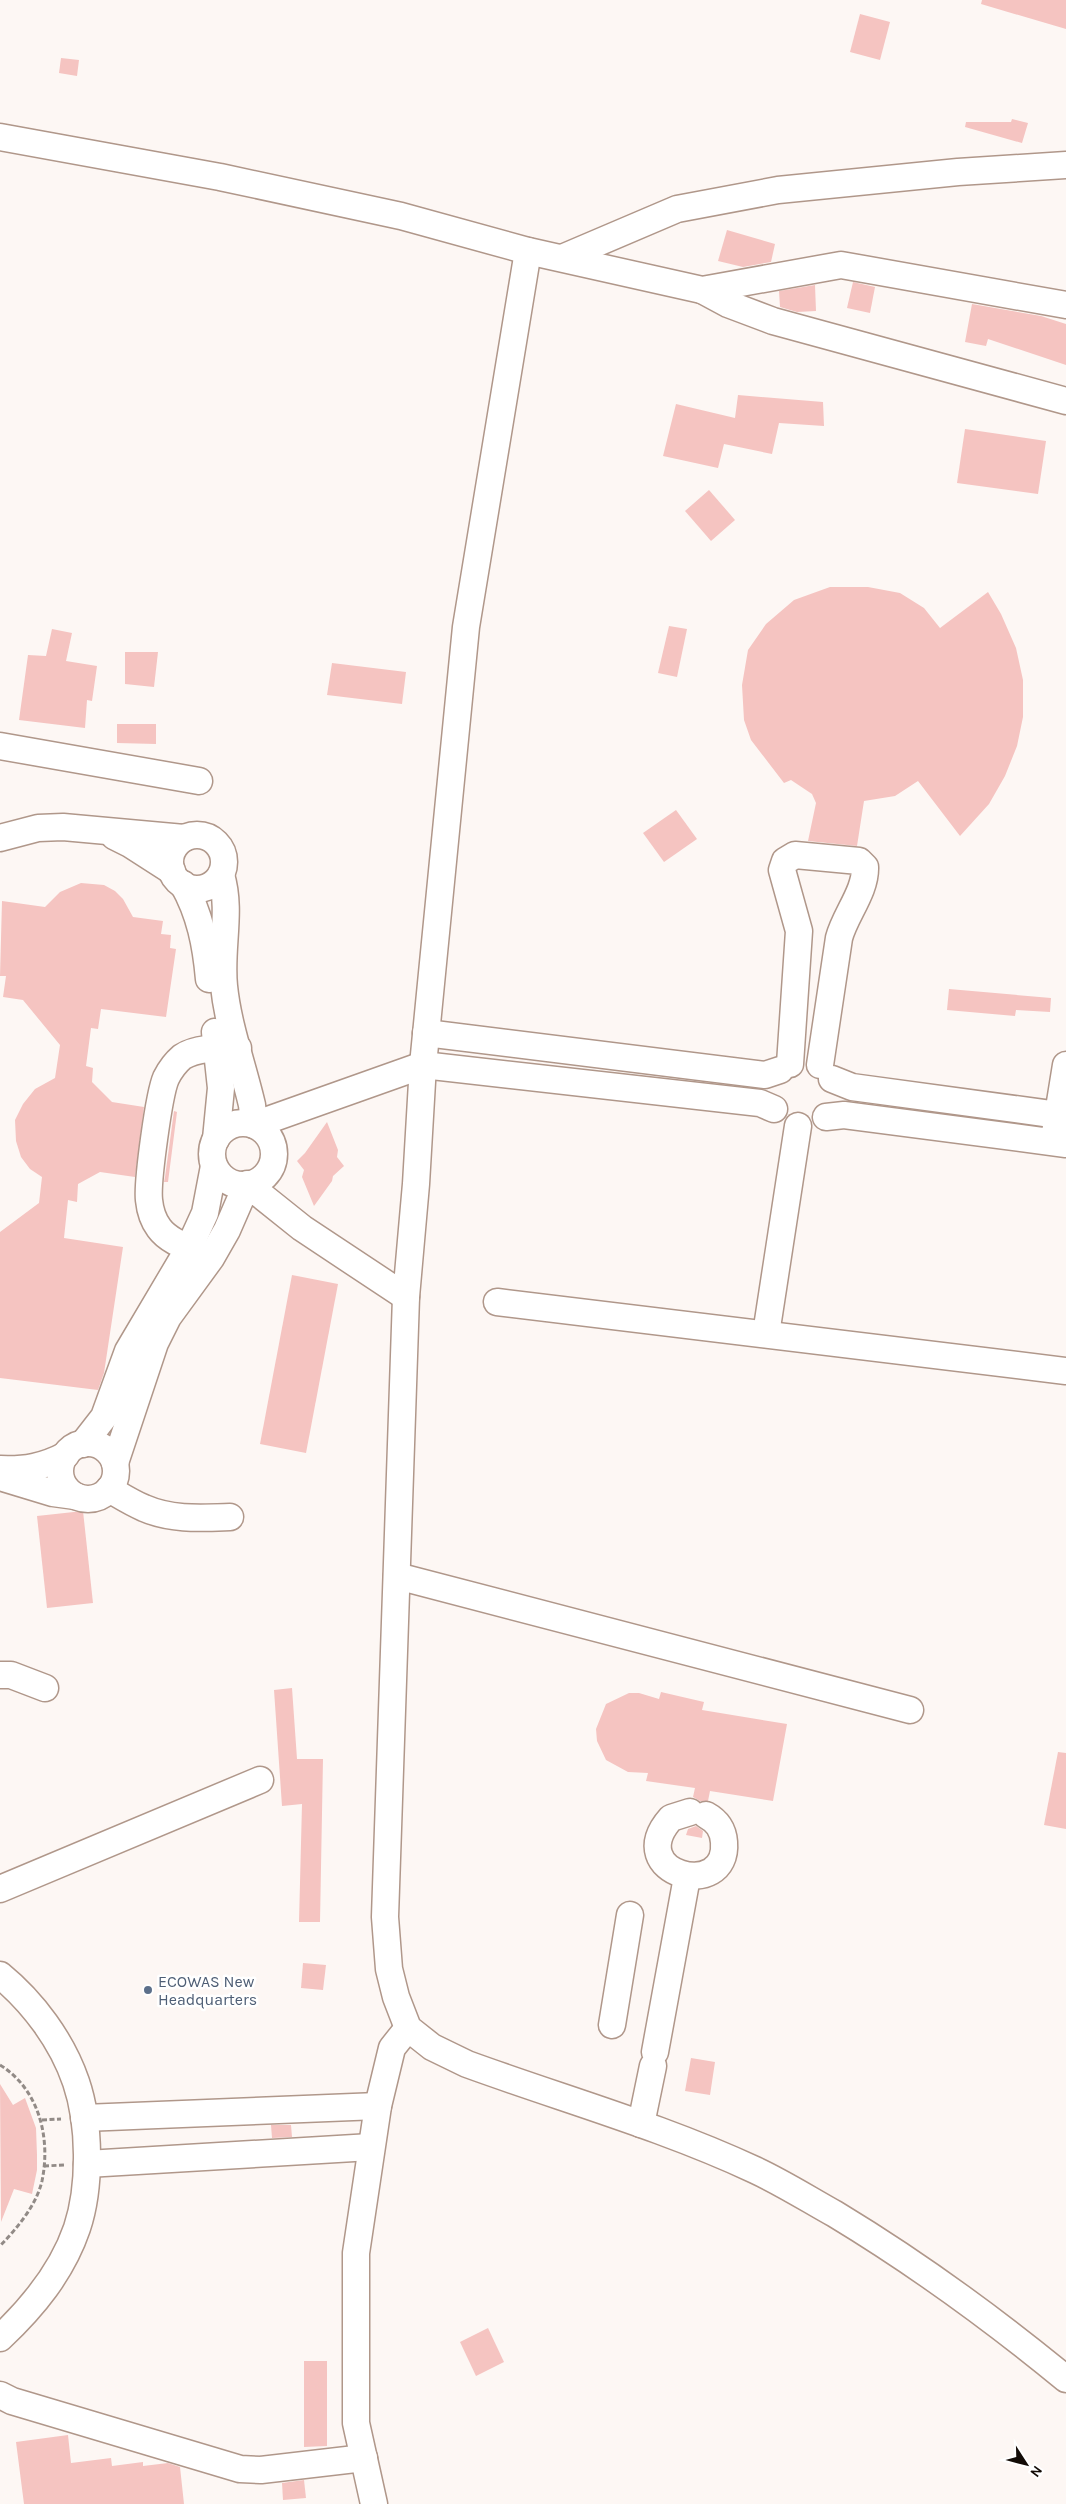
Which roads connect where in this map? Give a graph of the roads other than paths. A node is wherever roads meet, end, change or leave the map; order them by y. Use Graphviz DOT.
graph roads {
  1 [pos="0,138"];
  2 [pos="1066,165"];
  3 [pos="528,250"];
  4 [pos="562,258"];
  5 [pos="702,290"];
  6 [pos="1066,305"];
  7 [pos="1066,400"];
  8 [pos="0,746"];
  9 [pos="199,780"];
  10 [pos="106,833"];
  11 [pos="0,838"];
  12 [pos="184,838"];
  13 [pos="221,875"];
  14 [pos="177,877"];
  15 [pos="799,931"];
  16 [pos="839,938"];
  17 [pos="426,1033"];
  18 [pos="228,1048"];
  19 [pos="423,1065"];
  20 [pos="1066,1065"];
  21 [pos="785,1067"];
  22 [pos="826,1072"];
  23 [pos="774,1109"];
  24 [pos="1062,1116"];
  25 [pos="826,1117"];
  26 [pos="254,1125"];
  27 [pos="798,1126"];
  28 [pos="216,1139"];
  29 [pos="1060,1143"];
  30 [pos="214,1166"];
  31 [pos="247,1184"];
  32 [pos="200,1252"];
  33 [pos="406,1297"];
  34 [pos="498,1302"];
  35 [pos="766,1334"];
  36 [pos="1066,1371"];
  37 [pos="74,1450"];
  38 [pos="114,1462"];
  39 [pos="0,1469"];
  40 [pos="0,1477"];
  41 [pos="109,1490"];
  42 [pos="75,1496"];
  43 [pos="230,1517"];
  44 [pos="397,1576"];
  45 [pos="0,1675"];
  46 [pos="45,1688"];
  47 [pos="910,1710"];
  48 [pos="260,1780"];
  49 [pos="687,1876"];
  50 [pos="0,1889"];
  51 [pos="630,1915"];
  52 [pos="0,1975"];
  53 [pos="612,2025"];
  54 [pos="408,2028"];
  55 [pos="378,2106"];
  56 [pos="84,2118"];
  57 [pos="641,2124"];
  58 [pos="371,2147"];
  59 [pos="87,2164"];
  60 [pos="0,2338"];
  61 [pos="1066,2379"];
  62 [pos="0,2395"];
  63 [pos="364,2458"];
  64 [pos="374,2504"];
  1 -- 3 [label="street"];
  2 -- 4 [label="street"];
  3 -- 4 [label="street"];
  3 -- 17 [label="street"];
  4 -- 5 [label="street"];
  5 -- 6 [label="street"];
  5 -- 7 [label="street"];
  8 -- 9 [label="street"];
  10 -- 11 [label="street"];
  10 -- 12 [label="street"];
  10 -- 14 [label="street"];
  12 -- 13 [label="street"];
  12 -- 14 [label="street"];
  13 -- 14 [label="street"];
  13 -- 18 [label="street"];
  14 -- 18 [label="street"];
  15 -- 16 [label="street"];
  15 -- 16 [label="street"];
  15 -- 21 [label="street"];
  16 -- 22 [label="street"];
  17 -- 19 [label="street"];
  17 -- 21 [label="street"];
  18 -- 26 [label="street"];
  18 -- 28 [label="street"];
  18 -- 32 [label="street"];
  19 -- 23 [label="street"];
  19 -- 26 [label="street"];
  19 -- 33 [label="street"];
  20 -- 24 [label="street"];
  21 -- 22 [label="street"];
  21 -- 23 [label="street"];
  22 -- 24 [label="street"];
  22 -- 25 [label="street"];
  23 -- 27 [label="street"];
  24 -- 29 [label="street"];
  25 -- 27 [label="street"];
  25 -- 29 [label="street"];
  26 -- 28 [label="street"];
  26 -- 31 [label="street"];
  27 -- 35 [label="street"];
  28 -- 30 [label="street"];
  30 -- 31 [label="street"];
  30 -- 32 [label="street"];
  31 -- 32 [label="street"];
  31 -- 33 [label="street"];
  32 -- 37 [label="street"];
  32 -- 38 [label="street"];
  33 -- 44 [label="street"];
  34 -- 35 [label="street"];
  35 -- 36 [label="street"];
  37 -- 38 [label="street"];
  37 -- 39 [label="street"];
  37 -- 42 [label="street"];
  38 -- 41 [label="street"];
  40 -- 42 [label="street"];
  41 -- 42 [label="street"];
  41 -- 43 [label="street"];
  44 -- 47 [label="street"];
  44 -- 54 [label="street"];
  45 -- 46 [label="street"];
  48 -- 50 [label="street"];
  49 -- 49 [label="street"];
  49 -- 57 [label="street"];
  51 -- 53 [label="street"];
  52 -- 56 [label="street"];
  54 -- 55 [label="street"];
  54 -- 57 [label="street"];
  55 -- 56 [label="street"];
  55 -- 58 [label="street"];
  56 -- 59 [label="street"];
  57 -- 61 [label="street"];
  58 -- 59 [label="street"];
  58 -- 63 [label="street"];
  59 -- 60 [label="street"];
  62 -- 63 [label="street"];
  63 -- 64 [label="street"];
}
